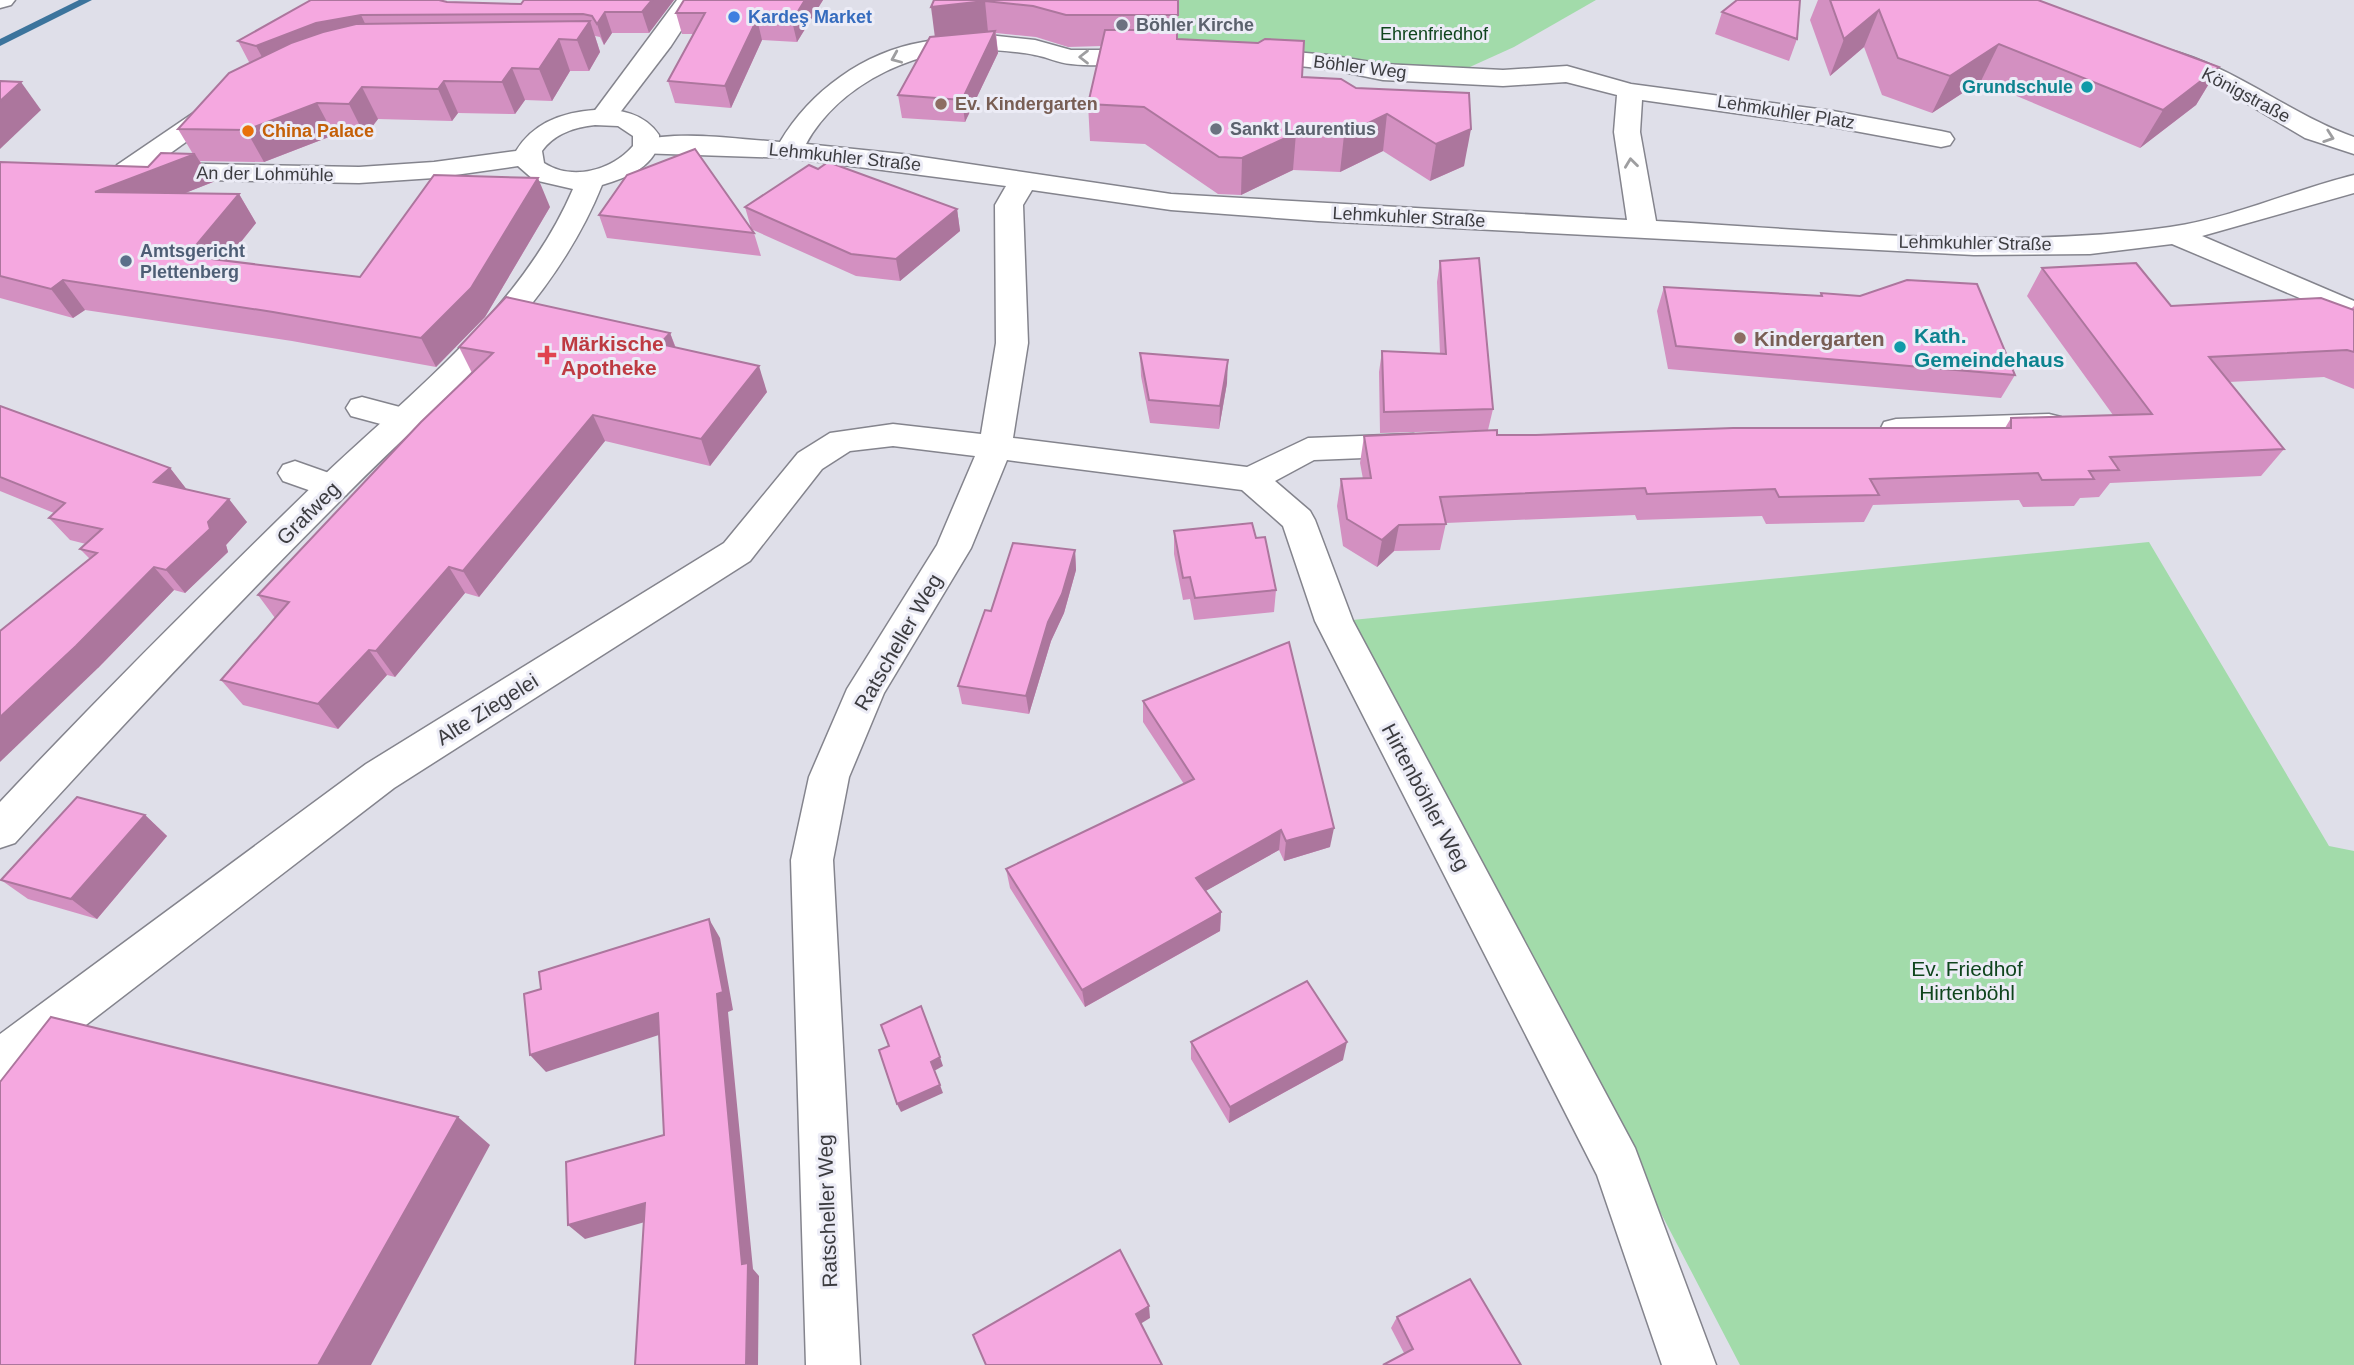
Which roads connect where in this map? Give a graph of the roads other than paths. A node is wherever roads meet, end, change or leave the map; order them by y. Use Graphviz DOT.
graph roads {
  1 [pos="689,0"];
  2 [pos="2143,46"];
  3 [pos="1225,56"];
  4 [pos="1176,57"];
  5 [pos="1470,77"];
  6 [pos="1630,90"];
  7 [pos="239,93"];
  8 [pos="603,117"];
  9 [pos="1941,139"];
  10 [pos="2354,146"];
  11 [pos="646,147"];
  12 [pos="789,150"];
  13 [pos="528,157"];
  14 [pos="100,170"];
  15 [pos="127,171"];
  16 [pos="591,178"];
  17 [pos="1023,181"];
  18 [pos="2354,183"];
  19 [pos="1643,230"];
  20 [pos="2175,235"];
  21 [pos="2354,312"];
  22 [pos="362,408"];
  23 [pos="403,419"];
  24 [pos="2049,425"];
  25 [pos="1867,431"];
  26 [pos="1448,444"];
  27 [pos="995,446"];
  28 [pos="295,473"];
  29 [pos="1251,479"];
  30 [pos="334,487"];
  31 [pos="0,830"];
  32 [pos="0,1062"];
  33 [pos="833,1365"];
  34 [pos="1689,1365"];
  1 -- 8 [label="street"];
  2 -- 10 [label="street, Königstraße, one-way"];
  3 -- 5 [label="street, Böhler Weg"];
  4 -- 12 [label="street, one-way"];
  5 -- 6 [label="street, Lehmkuhler Platz"];
  6 -- 9 [label="street, Lehmkuhler Platz"];
  19 -- 6 [label="street, one-way"];
  7 -- 15 [label="street"];
  8 -- 11 [label="street"];
  8 -- 13 [label="street"];
  11 -- 12 [label="street, Lehmkuhler Straße"];
  11 -- 16 [label="street"];
  12 -- 17 [label="street, Lehmkuhler Straße"];
  13 -- 15 [label="street, An der Lohmühle"];
  13 -- 16 [label="street"];
  14 -- 15 [label="street, An der Lohmühle"];
  16 -- 23 [label="street, Grafweg"];
  17 -- 19 [label="street, Lehmkuhler Straße"];
  17 -- 27 [label="street, Ratscheller Weg"];
  18 -- 20 [label="street, Lehmkuhler Straße"];
  19 -- 20 [label="street, Lehmkuhler Straße"];
  20 -- 21 [label="street, Lehmkuhler Straße"];
  22 -- 23 [label="street"];
  23 -- 30 [label="street, Grafweg"];
  24 -- 25 [label="street"];
  26 -- 29 [label="street"];
  27 -- 29 [label="street"];
  27 -- 32 [label="street, Alte Ziegelei"];
  27 -- 33 [label="street, Ratscheller Weg"];
  28 -- 30 [label="street"];
  29 -- 34 [label="street, Hirtenböhler Weg"];
  30 -- 31 [label="street, Grafweg"];
}
